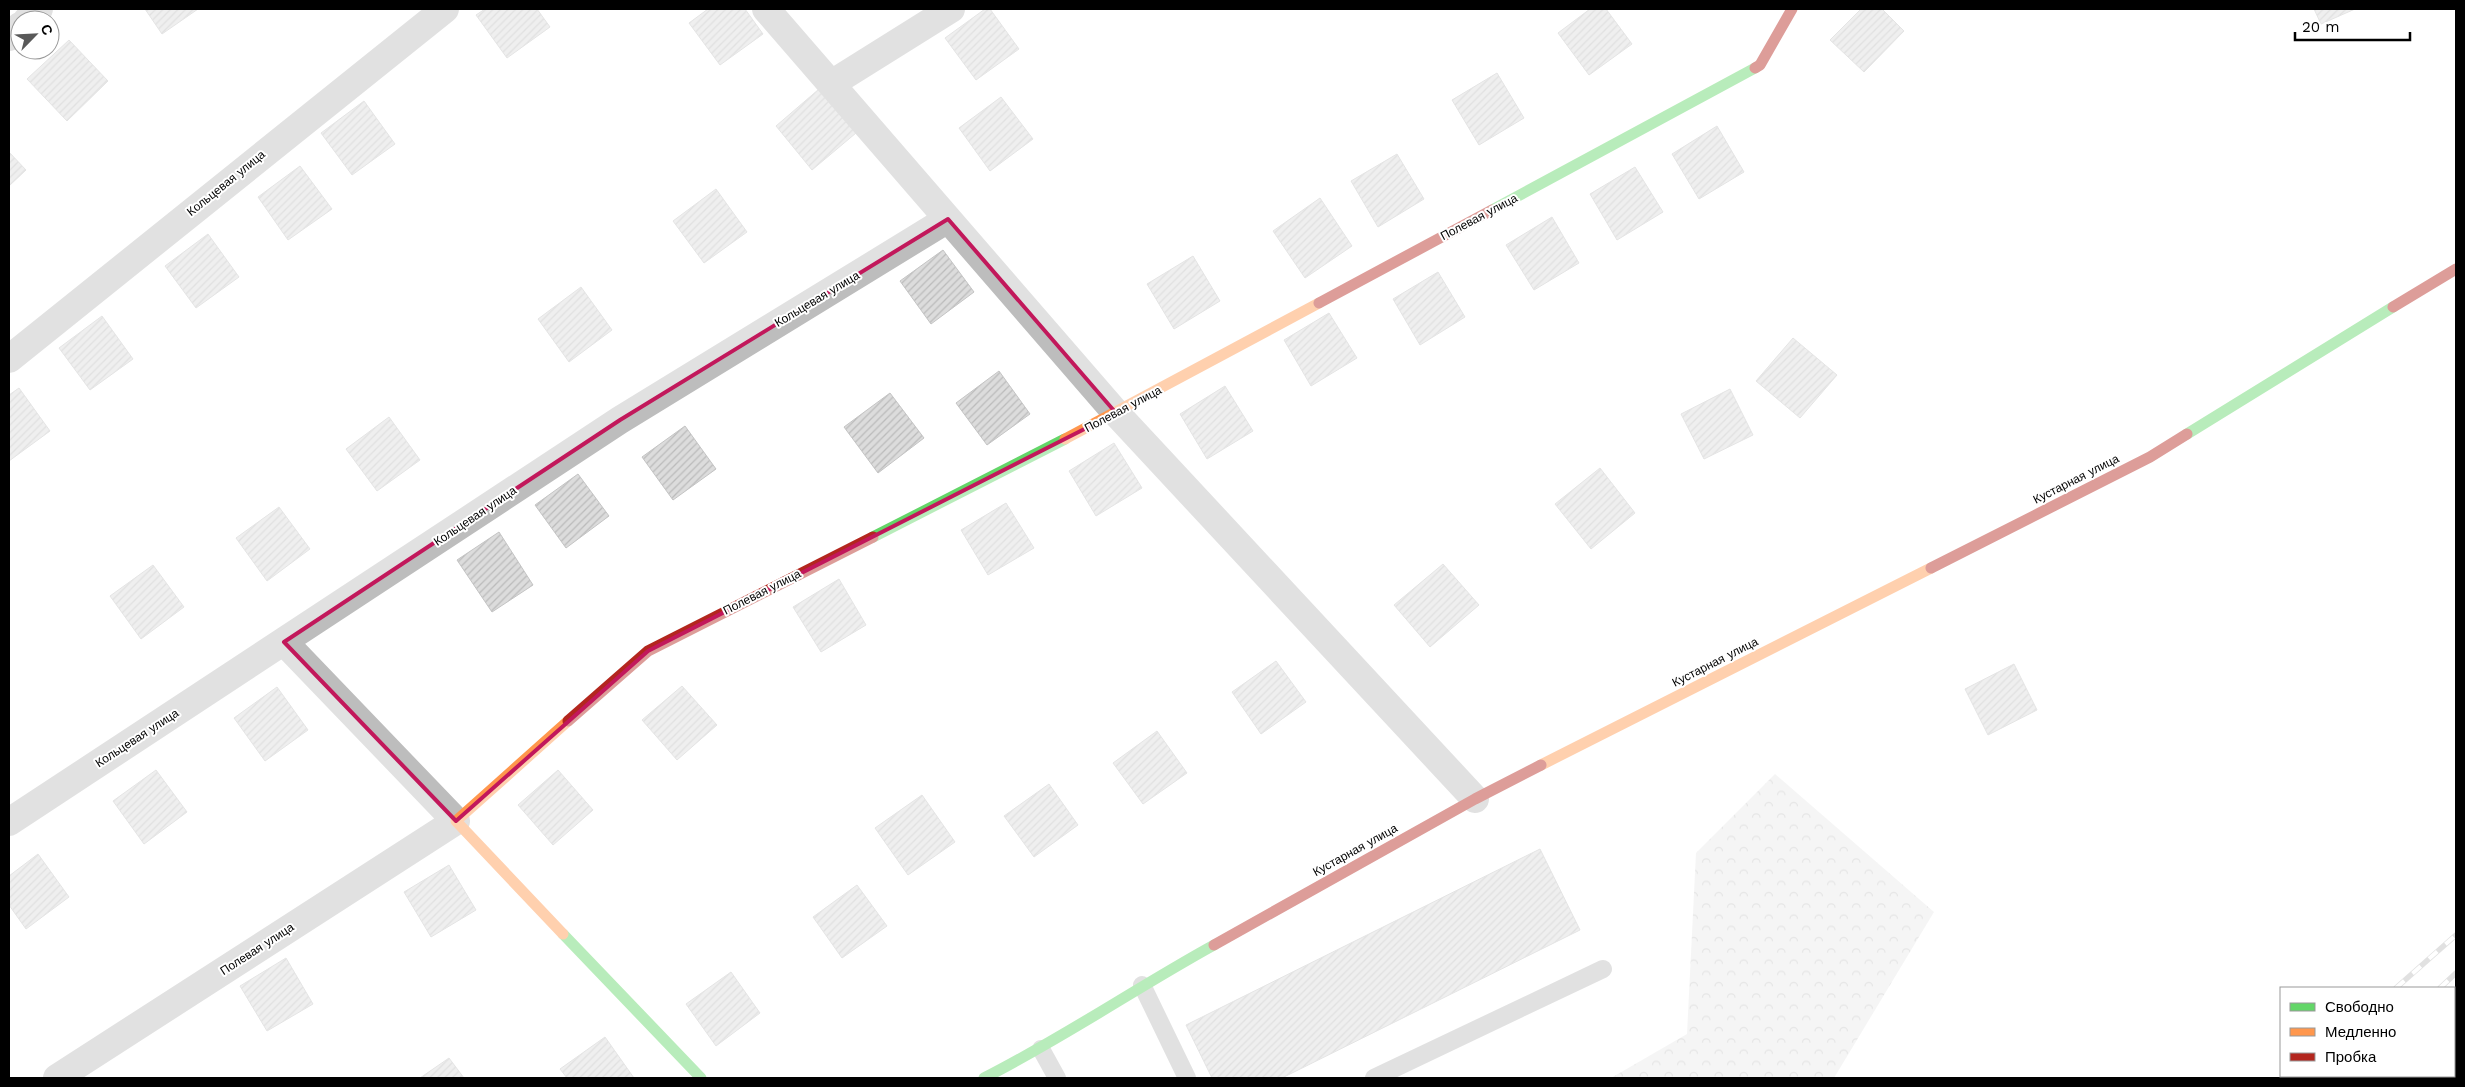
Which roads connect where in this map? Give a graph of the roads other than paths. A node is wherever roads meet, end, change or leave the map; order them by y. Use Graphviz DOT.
graph roads {
  1 [pos="445,9"];
  2 [pos="766,9"];
  3 [pos="951,9"];
  4 [pos="1792,9"];
  5 [pos="831,84"];
  6 [pos="948,219"];
  7 [pos="2456,269"];
  8 [pos="9,359"];
  9 [pos="1116,413"];
  10 [pos="284,642"];
  11 [pos="1475,799"];
  12 [pos="456,821"];
  13 [pos="9,822"];
  14 [pos="1603,969"];
  15 [pos="1142,984"];
  16 [pos="1041,1049"];
  17 [pos="57,1078"];
  18 [pos="701,1078"];
  19 [pos="984,1078"];
  20 [pos="1057,1078"];
  21 [pos="1187,1078"];
  22 [pos="1374,1078"];
  1 -- 8 [label="street, Кольцевая улица"];
  2 -- 5 [label="street"];
  3 -- 5 [label="street"];
  4 -- 9 [label="street, Полевая улица"];
  5 -- 6 [label="street"];
  6 -- 9 [label="street"];
  6 -- 10 [label="street, Кольцевая улица"];
  7 -- 11 [label="street, Кустарная улица"];
  9 -- 11 [label="street"];
  9 -- 12 [label="street, Полевая улица"];
  10 -- 12 [label="street"];
  10 -- 13 [label="street, Кольцевая улица"];
  11 -- 15 [label="street, Кустарная улица"];
  12 -- 17 [label="street, Полевая улица"];
  12 -- 18 [label="street"];
  14 -- 22 [label="lane"];
  15 -- 16 [label="street, Кустарная улица"];
  15 -- 21 [label="lane"];
  16 -- 19 [label="street, Кустарная улица"];
  16 -- 20 [label="lane"];
}
